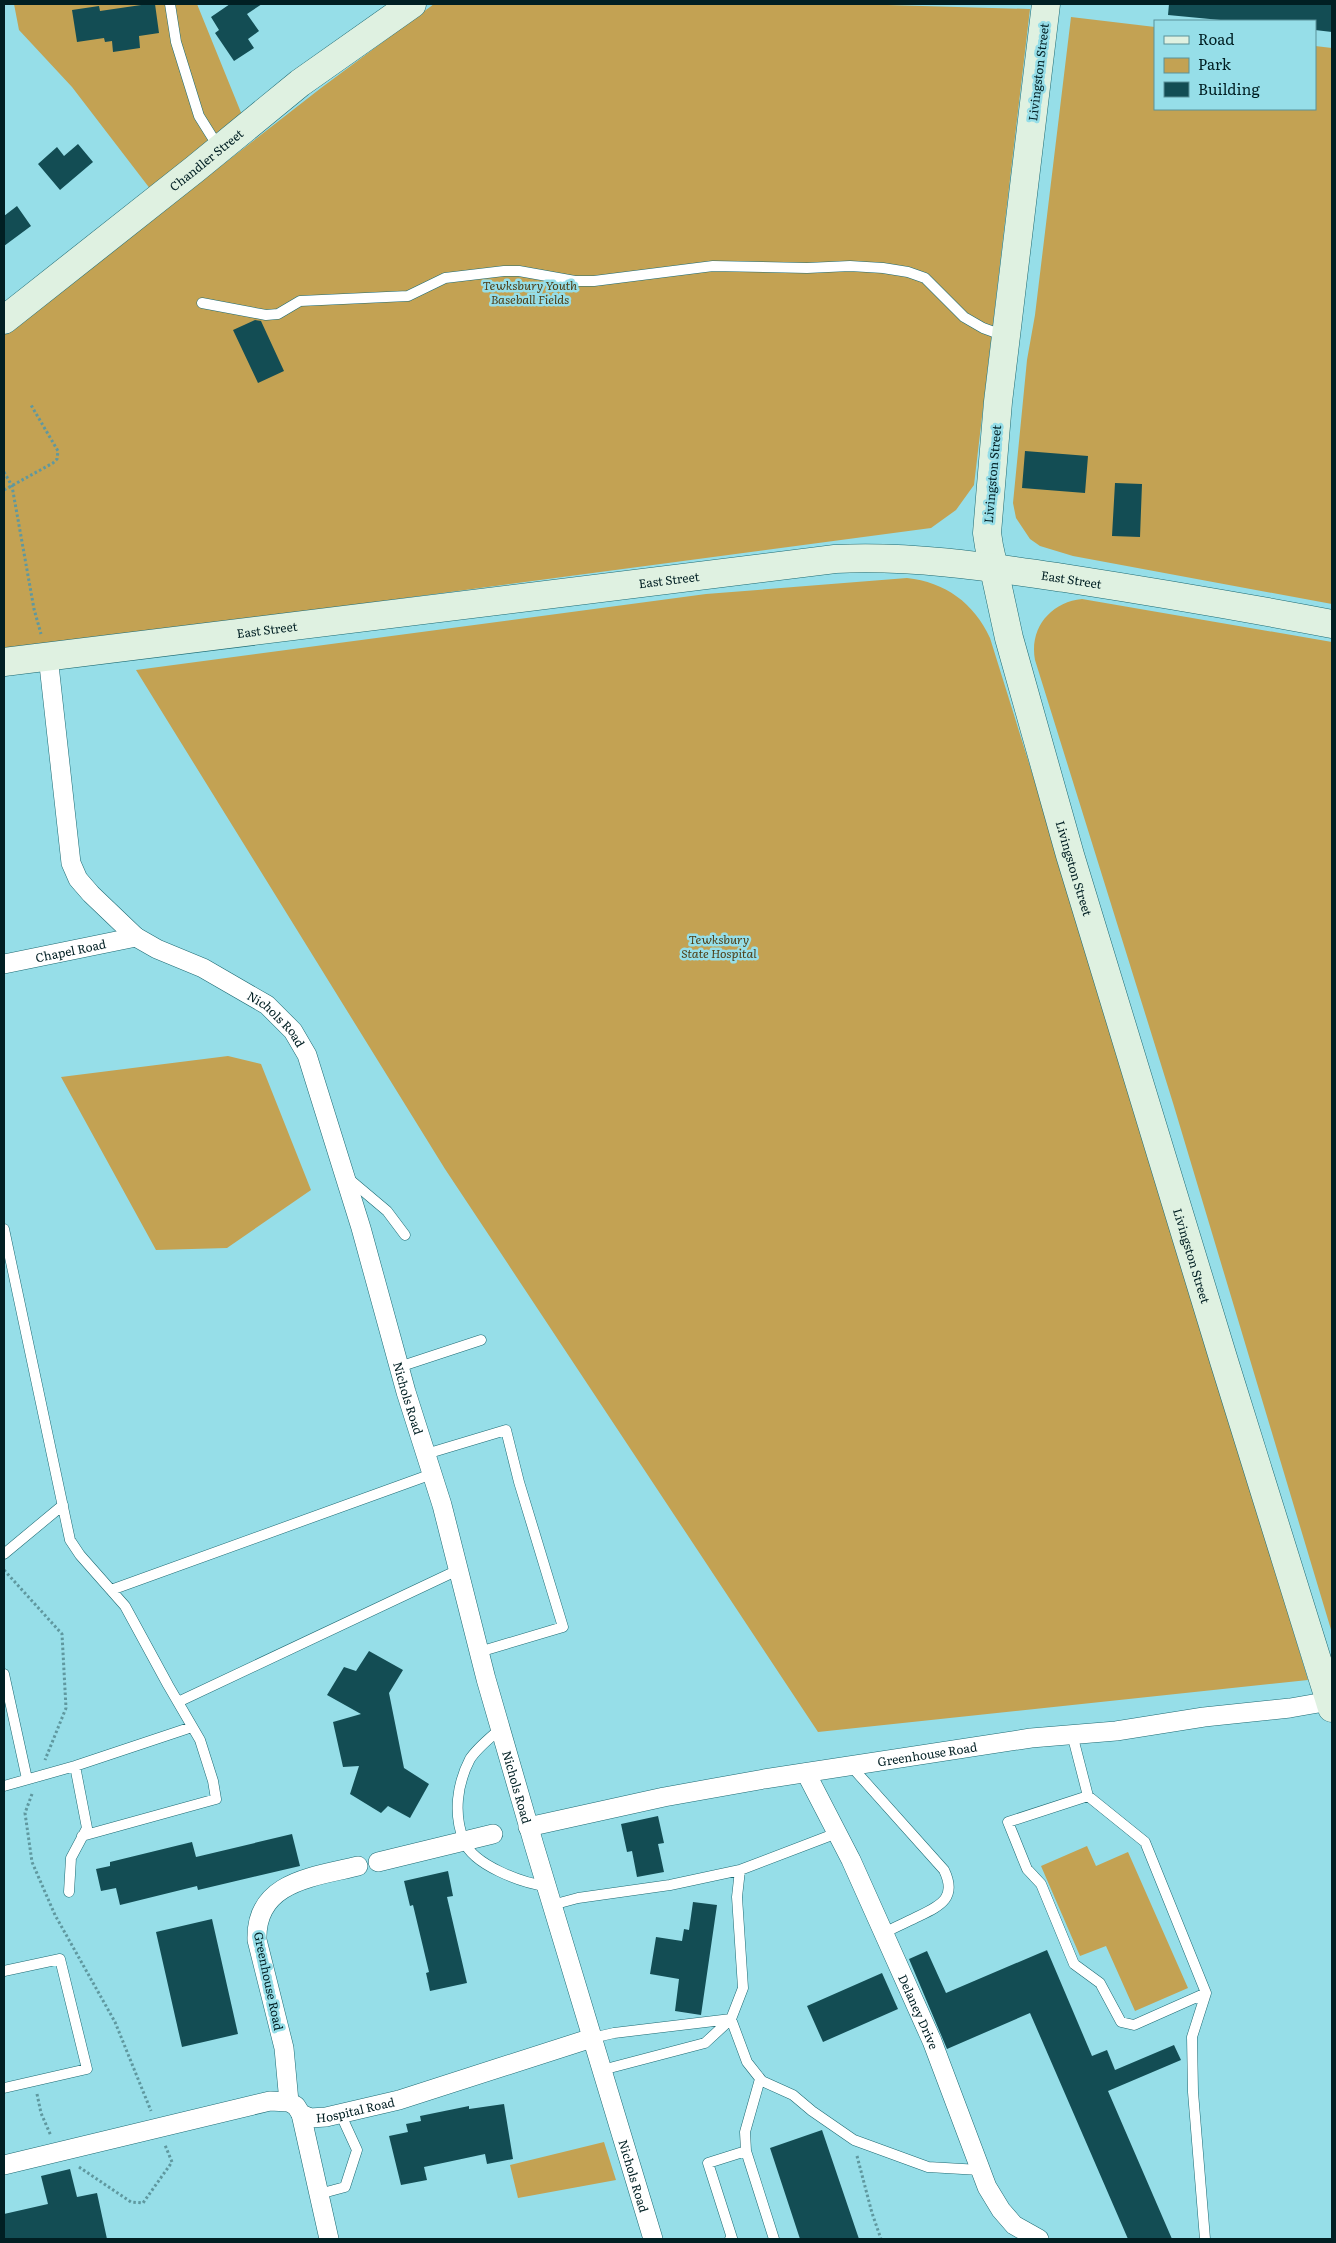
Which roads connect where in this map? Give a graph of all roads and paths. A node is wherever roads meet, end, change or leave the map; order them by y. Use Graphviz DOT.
graph roads {
  1 [pos="170,4"];
  2 [pos="412,4"];
  3 [pos="1046,4"];
  4 [pos="219,149"];
  5 [pos="202,303"];
  6 [pos="4,320"];
  7 [pos="1006,336"];
  8 [pos="30,405"];
  9 [pos="4,472"];
  10 [pos="12,486"];
  11 [pos="4,490"];
  12 [pos="994,568"];
  13 [pos="1332,624"];
  14 [pos="48,656"];
  15 [pos="4,662"];
  16 [pos="136,937"];
  17 [pos="4,964"];
  18 [pos="346,1177"];
  19 [pos="4,1229"];
  20 [pos="405,1235"];
  21 [pos="481,1340"];
  22 [pos="399,1367"];
  23 [pos="426,1454"];
  24 [pos="432,1474"];
  25 [pos="63,1505"];
  26 [pos="4,1554"];
  27 [pos="4,1570"];
  28 [pos="458,1570"];
  29 [pos="110,1590"];
  30 [pos="479,1652"];
  31 [pos="4,1674"];
  32 [pos="178,1702"];
  33 [pos="1331,1704"];
  34 [pos="192,1727"];
  35 [pos="500,1729"];
  36 [pos="1072,1734"];
  37 [pos="75,1766"];
  38 [pos="851,1766"];
  39 [pos="806,1772"];
  40 [pos="38,1776"];
  41 [pos="27,1779"];
  42 [pos="4,1786"];
  43 [pos="1088,1796"];
  44 [pos="528,1827"];
  45 [pos="837,1833"];
  46 [pos="493,1834"];
  47 [pos="82,1836"];
  48 [pos="464,1842"];
  49 [pos="378,1862"];
  50 [pos="358,1866"];
  51 [pos="740,1870"];
  52 [pos="546,1886"];
  53 [pos="69,1892"];
  54 [pos="552,1905"];
  55 [pos="884,1933"];
  56 [pos="4,1972"];
  57 [pos="1206,1993"];
  58 [pos="731,2019"];
  59 [pos="592,2038"];
  60 [pos="602,2070"];
  61 [pos="760,2079"];
  62 [pos="35,2081"];
  63 [pos="4,2088"];
  64 [pos="295,2108"];
  65 [pos="340,2114"];
  66 [pos="158,2129"];
  67 [pos="854,2140"];
  68 [pos="746,2151"];
  69 [pos="57,2152"];
  70 [pos="4,2165"];
  71 [pos="980,2170"];
  72 [pos="319,2194"];
  73 [pos="330,2239"];
  74 [pos="653,2239"];
  75 [pos="731,2239"];
  76 [pos="774,2239"];
  77 [pos="881,2239"];
  78 [pos="1040,2239"];
  79 [pos="1205,2239"];
  1 -- 4 [label="lane"];
  2 -- 4 [label="street, Chandler Street"];
  3 -- 7 [label="street, Livingston Street"];
  4 -- 6 [label="street, Chandler Street"];
  5 -- 7 [label="lane"];
  7 -- 12 [label="street, Livingston Street"];
  8 -- 10 [label="path"];
  9 -- 10 [label="path"];
  10 -- 11 [label="path"];
  10 -- 14 [label="path"];
  12 -- 13 [label="street, East Street"];
  12 -- 14 [label="street, East Street"];
  12 -- 33 [label="street, Livingston Street"];
  14 -- 15 [label="street, East Street"];
  14 -- 16 [label="street, Nichols Road"];
  16 -- 17 [label="street, Chapel Road"];
  16 -- 18 [label="street, Nichols Road"];
  18 -- 20 [label="lane"];
  18 -- 22 [label="street, Nichols Road"];
  19 -- 25 [label="lane"];
  21 -- 22 [label="lane"];
  22 -- 23 [label="street, Nichols Road"];
  23 -- 24 [label="street, Nichols Road"];
  23 -- 30 [label="lane"];
  24 -- 28 [label="street, Nichols Road"];
  24 -- 29 [label="lane"];
  25 -- 26 [label="lane"];
  25 -- 29 [label="lane"];
  27 -- 40 [label="path"];
  28 -- 30 [label="street, Nichols Road"];
  28 -- 32 [label="lane"];
  29 -- 32 [label="lane"];
  30 -- 35 [label="street, Nichols Road"];
  31 -- 41 [label="lane"];
  32 -- 34 [label="lane"];
  33 -- 36 [label="street, Greenhouse Road"];
  34 -- 37 [label="lane"];
  34 -- 47 [label="lane"];
  35 -- 44 [label="street, Nichols Road"];
  35 -- 48 [label="lane"];
  36 -- 38 [label="street, Greenhouse Road"];
  36 -- 43 [label="lane"];
  37 -- 40 [label="lane"];
  37 -- 47 [label="lane"];
  38 -- 39 [label="street, Greenhouse Road"];
  38 -- 55 [label="lane"];
  39 -- 44 [label="street, Greenhouse Road"];
  39 -- 45 [label="street, Delaney Drive"];
  40 -- 41 [label="lane"];
  40 -- 66 [label="path"];
  41 -- 42 [label="lane"];
  43 -- 57 [label="lane"];
  43 -- 57 [label="lane"];
  44 -- 52 [label="street, Nichols Road"];
  45 -- 51 [label="lane"];
  45 -- 55 [label="street, Delaney Drive"];
  46 -- 48 [label="street"];
  47 -- 53 [label="lane"];
  48 -- 49 [label="street"];
  48 -- 52 [label="lane"];
  50 -- 64 [label="street, Greenhouse Road"];
  51 -- 54 [label="lane"];
  51 -- 58 [label="lane"];
  52 -- 54 [label="street, Nichols Road"];
  54 -- 59 [label="street, Nichols Road"];
  55 -- 71 [label="street, Delaney Drive"];
  56 -- 62 [label="lane"];
  57 -- 79 [label="lane"];
  58 -- 59 [label="lane"];
  58 -- 60 [label="lane"];
  58 -- 61 [label="lane"];
  59 -- 60 [label="street, Nichols Road"];
  59 -- 65 [label="street, Hospital Road"];
  60 -- 74 [label="street, Nichols Road"];
  61 -- 67 [label="lane"];
  61 -- 68 [label="lane"];
  62 -- 63 [label="lane"];
  62 -- 69 [label="path"];
  64 -- 65 [label="street, Hospital Road"];
  64 -- 66 [label="street, Hospital Road"];
  64 -- 72 [label="street, Greenhouse Road"];
  65 -- 72 [label="lane"];
  66 -- 69 [label="street, Hospital Road"];
  66 -- 69 [label="path"];
  67 -- 71 [label="lane"];
  67 -- 77 [label="path"];
  68 -- 75 [label="lane"];
  68 -- 76 [label="lane"];
  69 -- 70 [label="street, Hospital Road"];
  71 -- 78 [label="street, Delaney Drive"];
  72 -- 73 [label="street, Greenhouse Road"];
}
